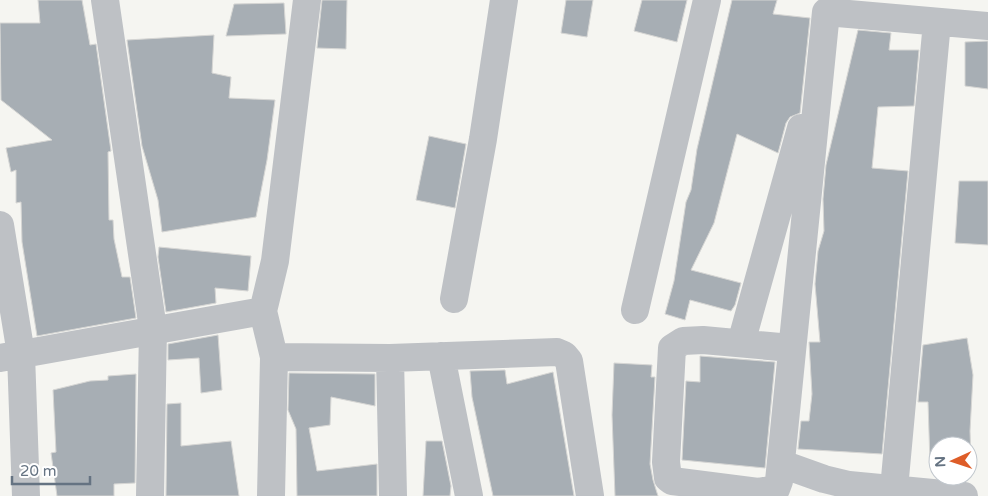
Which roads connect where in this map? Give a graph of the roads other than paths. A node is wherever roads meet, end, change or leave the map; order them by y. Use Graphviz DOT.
graph roads {
  1 [pos="105,0"];
  2 [pos="307,0"];
  3 [pos="504,0"];
  4 [pos="707,0"];
  5 [pos="937,22"];
  6 [pos="988,26"];
  7 [pos="820,62"];
  8 [pos="0,225"];
  9 [pos="454,299"];
  10 [pos="635,310"];
  11 [pos="264,312"];
  12 [pos="153,329"];
  13 [pos="741,343"];
  14 [pos="791,348"];
  15 [pos="10,356"];
  16 [pos="441,356"];
  17 [pos="274,357"];
  18 [pos="390,358"];
  19 [pos="782,464"];
  20 [pos="894,489"];
  21 [pos="26,496"];
  22 [pos="150,496"];
  23 [pos="271,496"];
  24 [pos="392,496"];
  25 [pos="469,496"];
  26 [pos="590,496"];
  27 [pos="964,496"];
  1 -- 12 [label="street"];
  2 -- 11 [label="street"];
  3 -- 9 [label="street"];
  4 -- 10 [label="street"];
  5 -- 6 [label="street"];
  5 -- 7 [label="street"];
  5 -- 20 [label="street"];
  7 -- 13 [label="street"];
  7 -- 14 [label="street"];
  8 -- 15 [label="street"];
  11 -- 12 [label="street"];
  11 -- 17 [label="street"];
  12 -- 15 [label="street"];
  12 -- 22 [label="street"];
  13 -- 14 [label="street"];
  13 -- 19 [label="street"];
  14 -- 19 [label="street"];
  15 -- 21 [label="street"];
  16 -- 18 [label="street"];
  16 -- 25 [label="street"];
  16 -- 26 [label="street"];
  17 -- 18 [label="street"];
  17 -- 23 [label="street"];
  18 -- 24 [label="street"];
  19 -- 20 [label="street"];
  20 -- 27 [label="street"];
}
